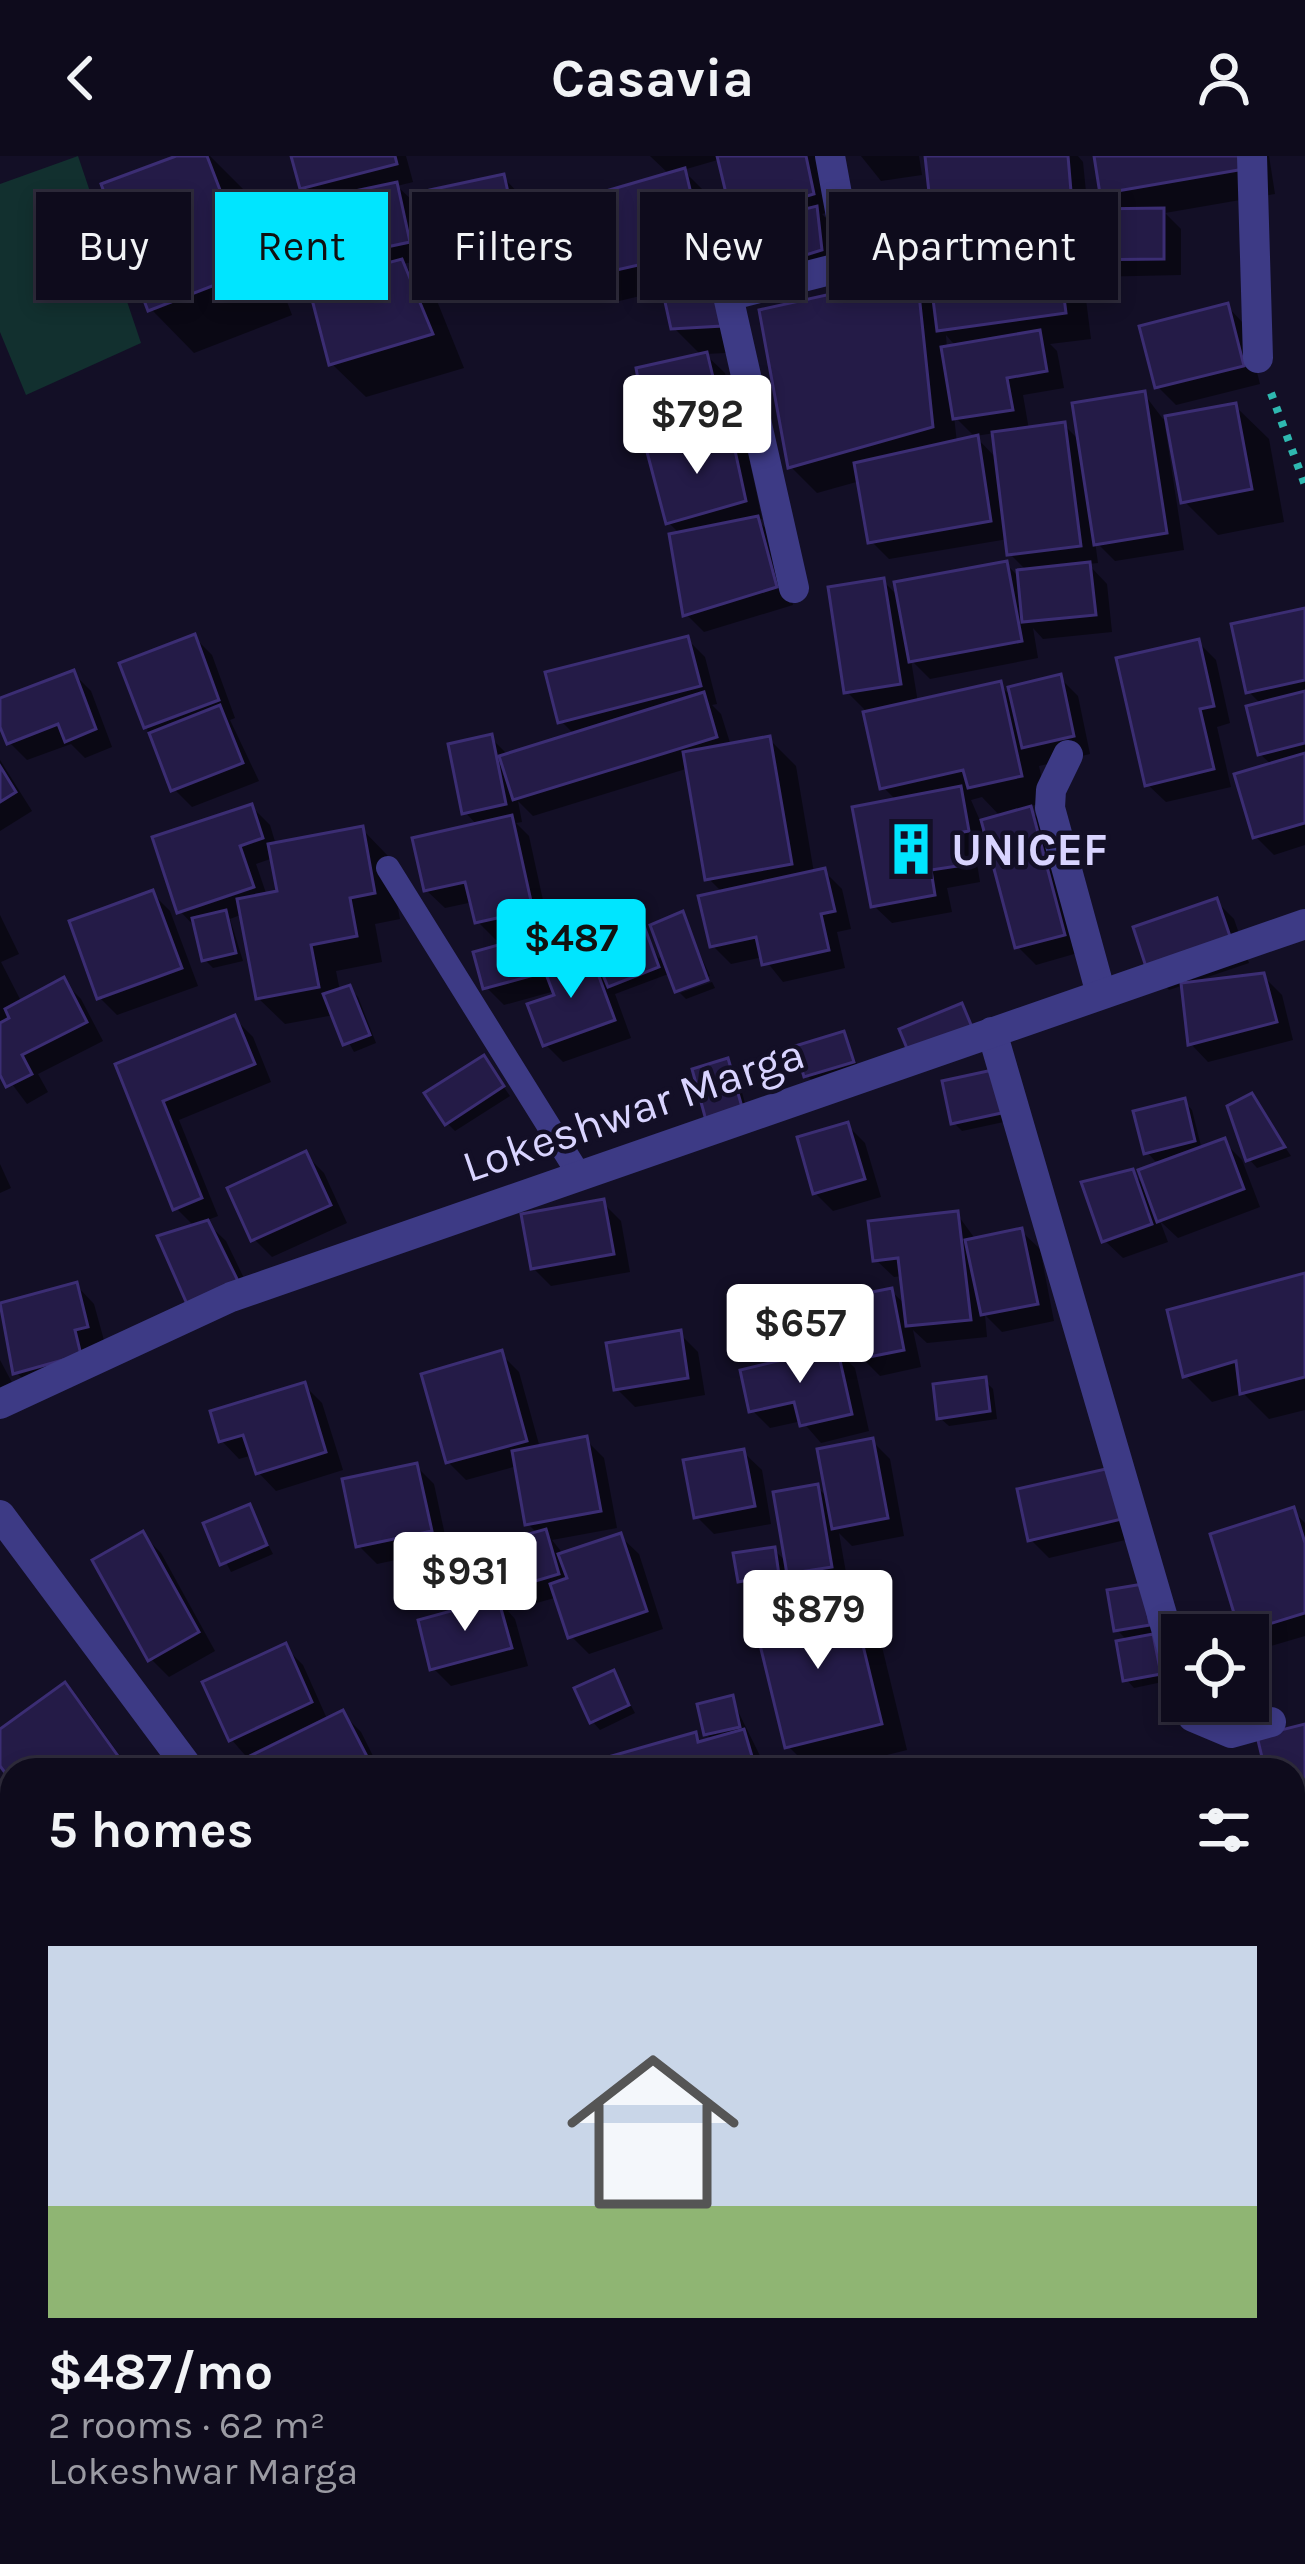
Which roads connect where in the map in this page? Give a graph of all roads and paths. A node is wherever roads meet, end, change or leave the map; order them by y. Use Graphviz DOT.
graph roads {
  1 [pos="830,156"];
  2 [pos="1252,156"];
  3 [pos="837,192"];
  4 [pos="829,270"];
  5 [pos="1258,358"];
  6 [pos="1305,485"];
  7 [pos="794,588"];
  8 [pos="1068,755"];
  9 [pos="388,868"];
  10 [pos="1305,924"];
  11 [pos="1101,994"];
  12 [pos="992,1032"];
  13 [pos="578,1173"];
  14 [pos="0,1404"];
  15 [pos="0,1515"];
  16 [pos="1162,1614"];
  17 [pos="1205,1722"];
  18 [pos="1270,1722"];
  19 [pos="181,1758"];
  1 -- 3 [label="street"];
  2 -- 5 [label="street"];
  4 -- 7 [label="street"];
  5 -- 6 [label="path"];
  8 -- 11 [label="street"];
  9 -- 13 [label="lane"];
  10 -- 11 [label="street, Lokeshwar Marga"];
  11 -- 12 [label="street, Lokeshwar Marga"];
  12 -- 13 [label="street, Lokeshwar Marga"];
  12 -- 16 [label="street"];
  13 -- 14 [label="street, Lokeshwar Marga"];
  15 -- 19 [label="street"];
  17 -- 18 [label="street"];
}
